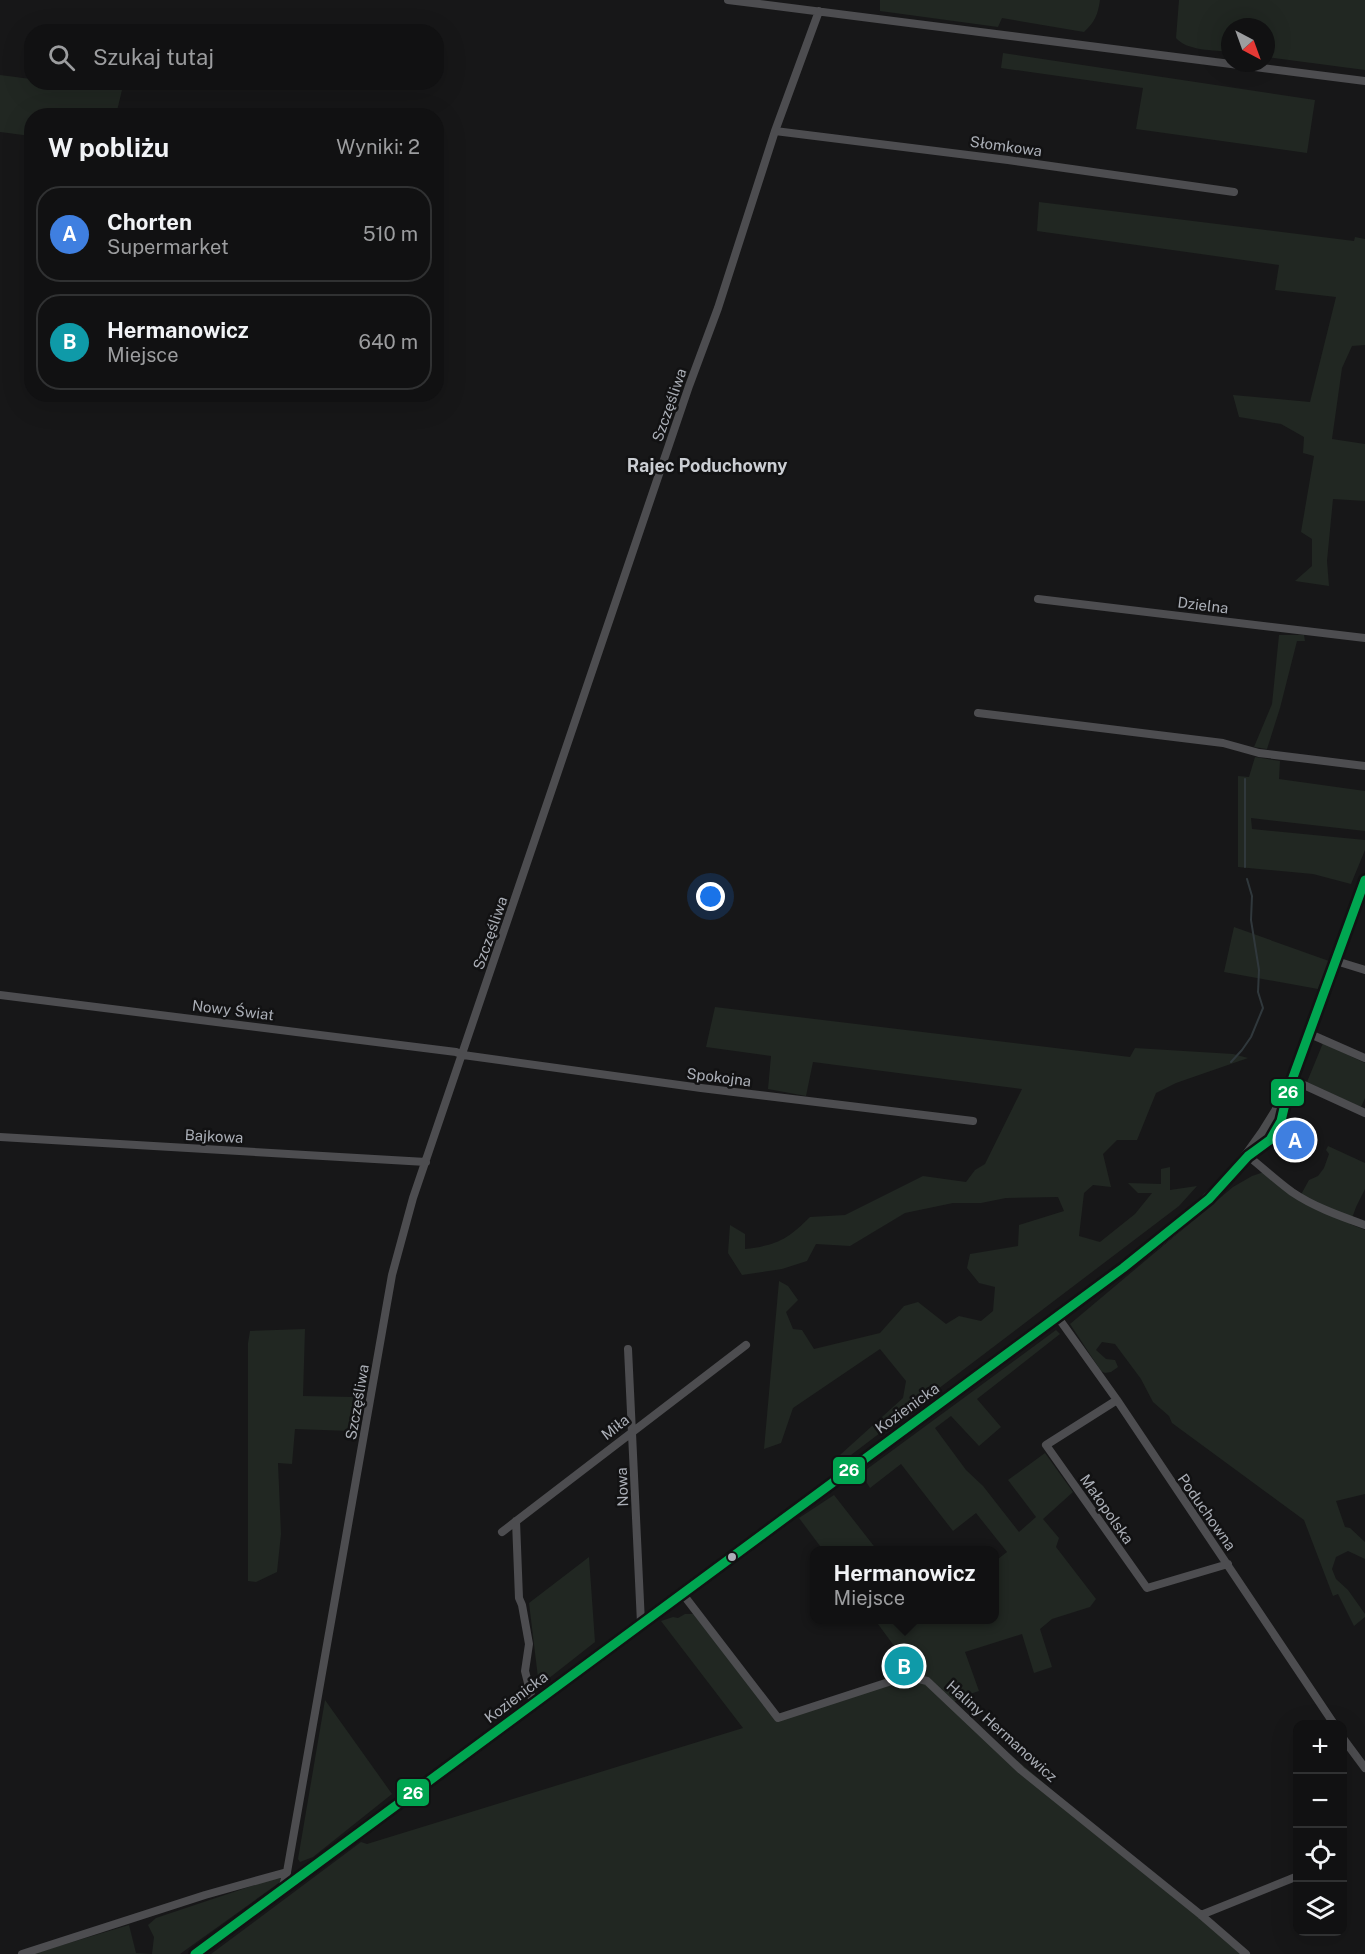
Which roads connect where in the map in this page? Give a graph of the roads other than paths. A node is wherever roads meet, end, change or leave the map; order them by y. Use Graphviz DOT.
graph roads {
  1 [pos="728,0"];
  2 [pos="819,11"];
  3 [pos="1365,81"];
  4 [pos="775,131"];
  5 [pos="1234,192"];
  6 [pos="1038,599"];
  7 [pos="1365,638"];
  8 [pos="978,712"];
  9 [pos="1365,766"];
  10 [pos="1365,880"];
  11 [pos="1336,961"];
  12 [pos="1365,970"];
  13 [pos="0,995"];
  14 [pos="1310,1034"];
  15 [pos="463,1055"];
  16 [pos="1365,1058"];
  17 [pos="1293,1080"];
  18 [pos="1365,1113"];
  19 [pos="974,1121"];
  20 [pos="0,1137"];
  21 [pos="1248,1156"];
  22 [pos="426,1162"];
  23 [pos="1365,1225"];
  24 [pos="1057,1316"];
  25 [pos="746,1345"];
  26 [pos="628,1349"];
  27 [pos="1117,1400"];
  28 [pos="633,1431"];
  29 [pos="516,1521"];
  30 [pos="502,1532"];
  31 [pos="1228,1564"];
  32 [pos="682,1593"];
  33 [pos="641,1623"];
  34 [pos="533,1703"];
  35 [pos="1331,1720"];
  36 [pos="1347,1744"];
  37 [pos="1365,1768"];
  38 [pos="287,1872"];
  39 [pos="1293,1878"];
  40 [pos="282,1890"];
  41 [pos="1201,1915"];
  42 [pos="22,1954"];
  43 [pos="195,1954"];
  44 [pos="1246,1954"];
  1 -- 2 [label="street"];
  2 -- 3 [label="street"];
  2 -- 4 [label="street, Szczęśliwa"];
  4 -- 5 [label="street, Słomkowa"];
  4 -- 15 [label="street, Szczęśliwa"];
  6 -- 7 [label="street, Dzielna"];
  8 -- 9 [label="street"];
  10 -- 11 [label="main road, Kozienicka"];
  11 -- 12 [label="street"];
  11 -- 14 [label="main road, Kozienicka"];
  13 -- 15 [label="street, Nowy Świat"];
  14 -- 16 [label="street"];
  14 -- 17 [label="main road, Kozienicka"];
  15 -- 19 [label="street, Spokojna"];
  15 -- 22 [label="street, Szczęśliwa"];
  17 -- 18 [label="street"];
  17 -- 21 [label="main road, Kozienicka"];
  20 -- 22 [label="street, Bajkowa"];
  21 -- 23 [label="street"];
  21 -- 24 [label="main road, Kozienicka"];
  22 -- 38 [label="street, Szczęśliwa"];
  24 -- 27 [label="street, Poduchowna"];
  24 -- 32 [label="main road, Kozienicka"];
  25 -- 28 [label="street, Miła"];
  26 -- 28 [label="street, Nowa"];
  27 -- 31 [label="street, Poduchowna"];
  27 -- 31 [label="street, Małopolska"];
  28 -- 29 [label="street, Miła"];
  28 -- 33 [label="street, Nowa"];
  29 -- 30 [label="street, Miła"];
  29 -- 34 [label="street"];
  31 -- 35 [label="street, Poduchowna"];
  32 -- 33 [label="main road, Kozienicka"];
  32 -- 41 [label="street, Haliny Hermanowicz"];
  33 -- 34 [label="main road, Kozienicka"];
  34 -- 40 [label="main road, Kozienicka"];
  36 -- 37 [label="street"];
  38 -- 40 [label="street, Szczęśliwa"];
  38 -- 42 [label="street"];
  39 -- 41 [label="street"];
  40 -- 43 [label="main road, Kozienicka"];
  41 -- 44 [label="street, Haliny Hermanowicz"];
}
